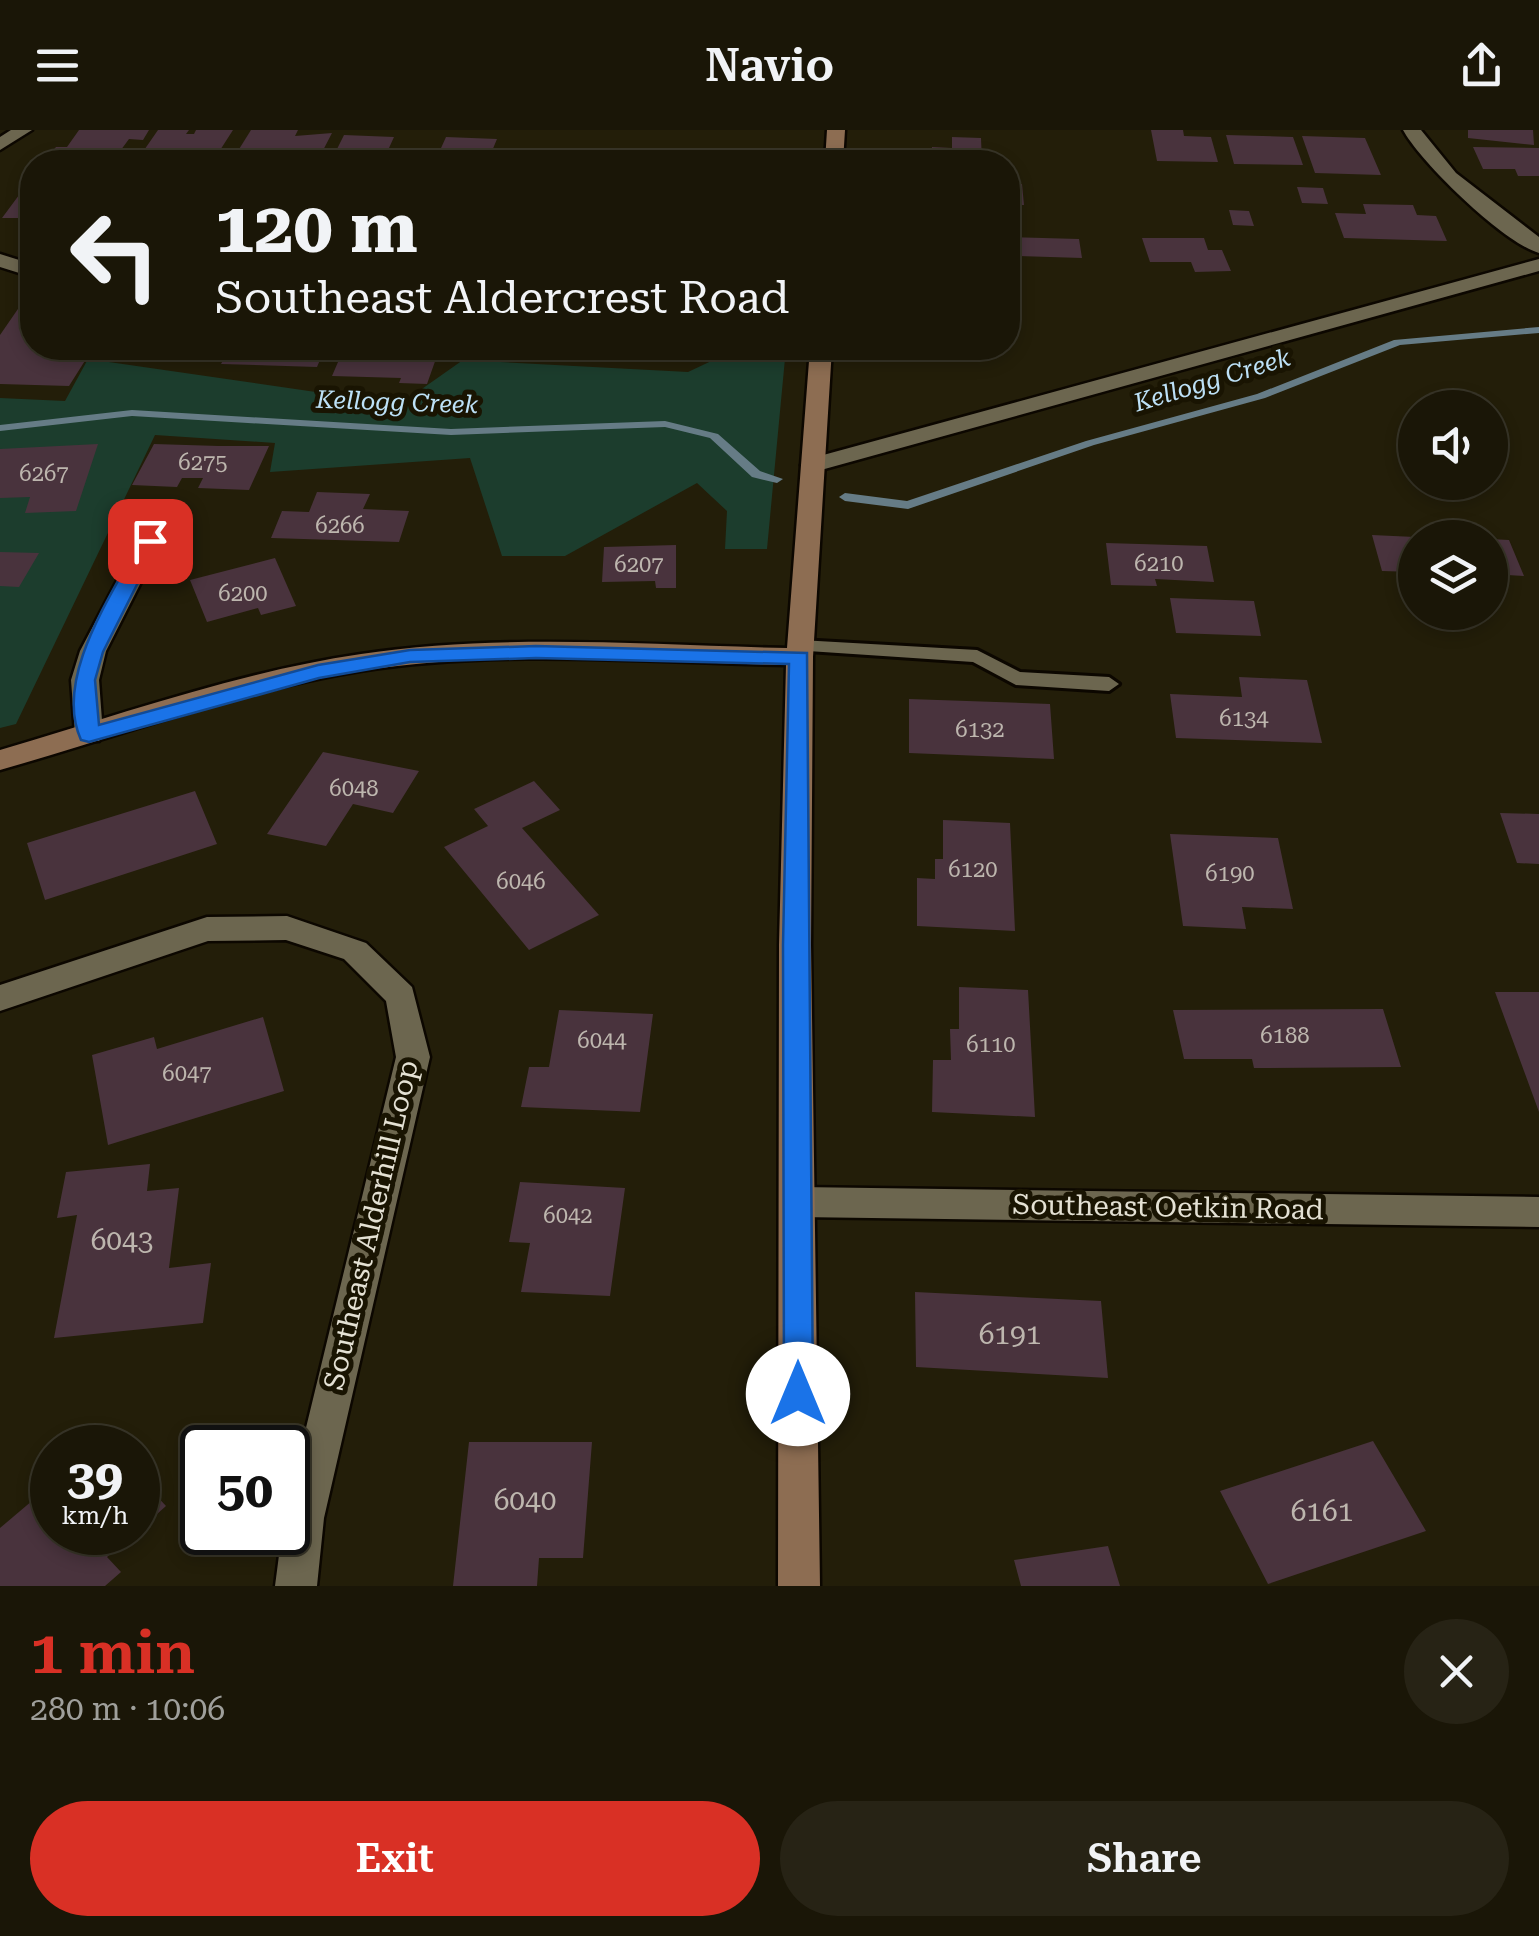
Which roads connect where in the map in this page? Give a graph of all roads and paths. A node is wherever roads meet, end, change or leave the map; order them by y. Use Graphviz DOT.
graph roads {
  1 [pos="23,130"];
  2 [pos="1412,130"];
  3 [pos="0,146"];
  4 [pos="1539,247"];
  5 [pos="1539,266"];
  6 [pos="820,360"];
  7 [pos="812,465"];
  8 [pos="150,541"];
  9 [pos="800,652"];
  10 [pos="1110,684"];
  11 [pos="89,734"];
  12 [pos="0,760"];
  13 [pos="0,998"];
  14 [pos="798,1202"];
  15 [pos="1539,1212"];
  16 [pos="296,1586"];
  17 [pos="799,1586"];
  1 -- 3 [label="street"];
  2 -- 4 [label="street"];
  5 -- 7 [label="street"];
  6 -- 7 [label="main road"];
  7 -- 9 [label="main road"];
  8 -- 11 [label="street"];
  9 -- 10 [label="lane"];
  9 -- 11 [label="main road"];
  9 -- 14 [label="main road"];
  11 -- 12 [label="main road"];
  13 -- 16 [label="street, Southeast Alderhill Loop"];
  14 -- 15 [label="street, Southeast Oetkin Road"];
  14 -- 17 [label="main road"];
}
